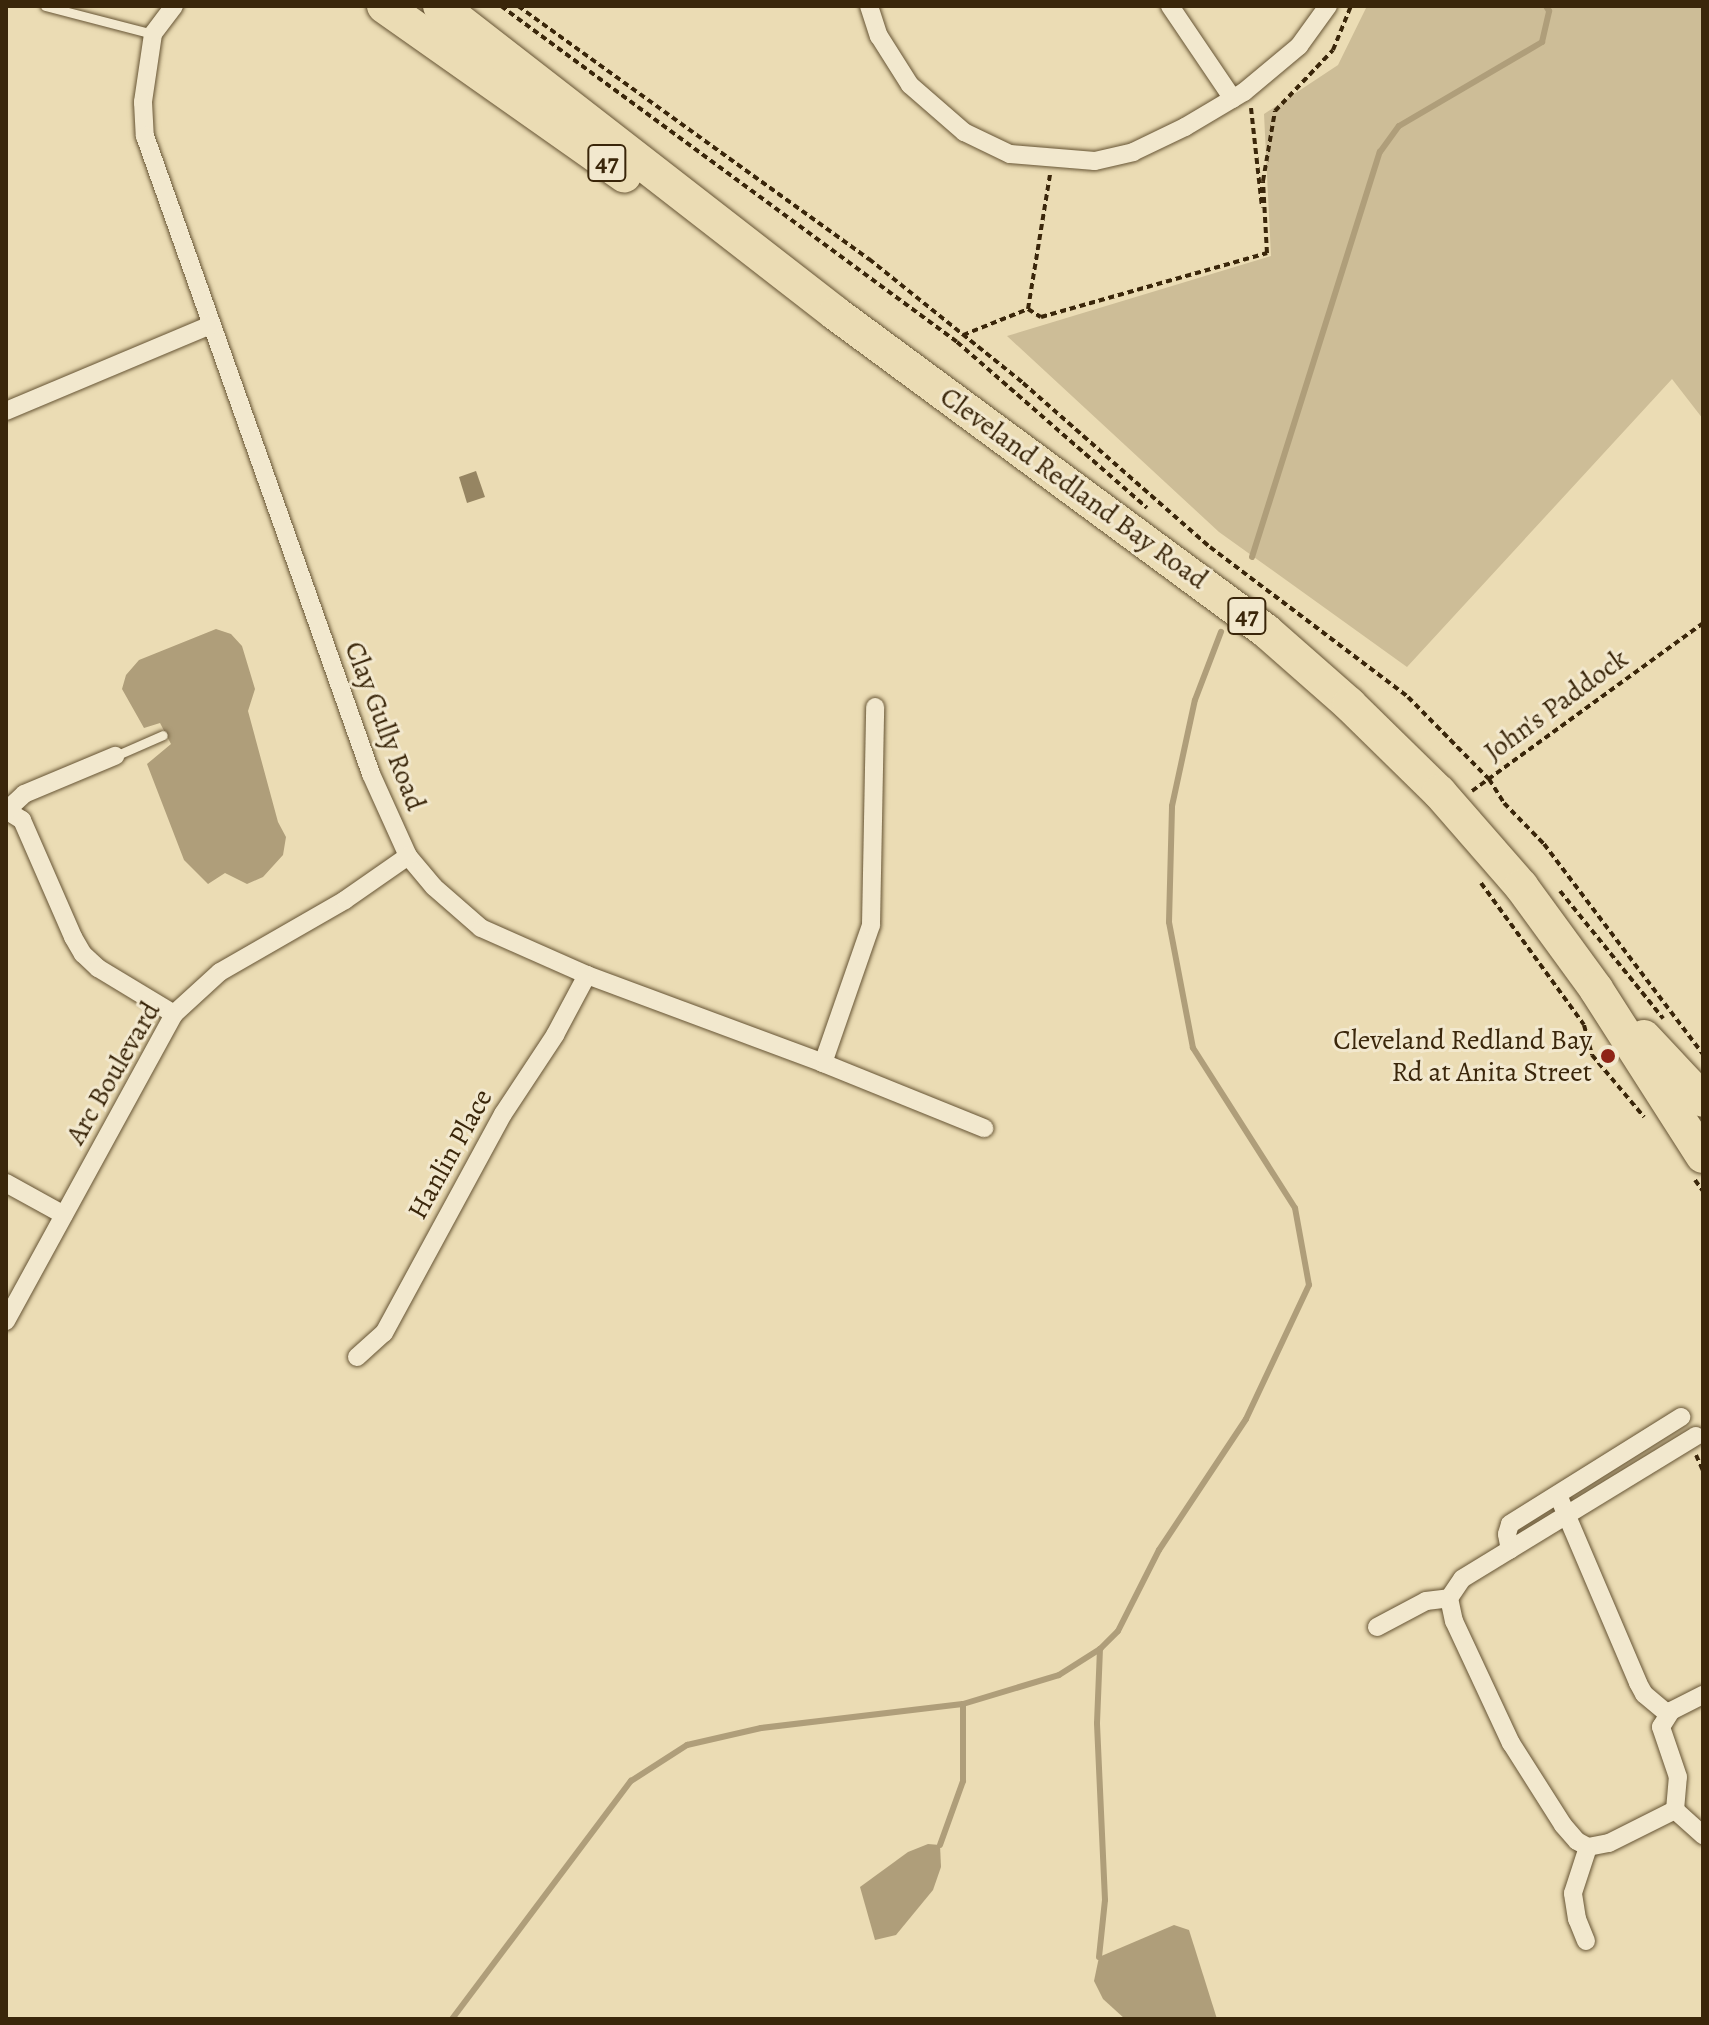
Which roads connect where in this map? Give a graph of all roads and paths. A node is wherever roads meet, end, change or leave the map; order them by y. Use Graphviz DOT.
graph roads {
  1 [pos="45,6"];
  2 [pos="174,6"];
  3 [pos="384,6"];
  4 [pos="440,6"];
  5 [pos="501,6"];
  6 [pos="518,6"];
  7 [pos="869,6"];
  8 [pos="1170,6"];
  9 [pos="1328,6"];
  10 [pos="1351,6"];
  11 [pos="153,34"];
  12 [pos="1239,95"];
  13 [pos="1052,160"];
  14 [pos="1267,253"];
  15 [pos="1028,309"];
  16 [pos="835,313"];
  17 [pos="211,325"];
  18 [pos="963,335"];
  19 [pos="6,411"];
  20 [pos="1154,514"];
  21 [pos="1703,623"];
  22 [pos="875,707"];
  23 [pos="163,735"];
  24 [pos="115,756"];
  25 [pos="1489,779"];
  26 [pos="1466,795"];
  27 [pos="7,810"];
  28 [pos="408,856"];
  29 [pos="1479,880"];
  30 [pos="1558,888"];
  31 [pos="587,975"];
  32 [pos="1596,989"];
  33 [pos="174,1014"];
  34 [pos="1666,1021"];
  35 [pos="1703,1054"];
  36 [pos="1694,1055"];
  37 [pos="823,1063"];
  38 [pos="1703,1066"];
  39 [pos="1703,1100"];
  40 [pos="1647,1120"];
  41 [pos="984,1128"];
  42 [pos="1699,1168"];
  43 [pos="6,1183"];
  44 [pos="1703,1191"];
  45 [pos="64,1215"];
  46 [pos="6,1321"];
  47 [pos="357,1357"];
  48 [pos="1681,1417"];
  49 [pos="1696,1436"];
  50 [pos="1558,1495"];
  51 [pos="1568,1516"];
  52 [pos="1510,1550"];
  53 [pos="1449,1598"];
  54 [pos="1377,1627"];
  55 [pos="1703,1695"];
  56 [pos="1668,1714"];
  57 [pos="1675,1810"];
  58 [pos="1703,1835"];
  59 [pos="1588,1847"];
  60 [pos="1586,1941"];
  1 -- 11 [label="lane"];
  2 -- 11 [label="street, Clay Gully Road"];
  3 -- 16 [label="highway, Cleveland Redland Bay Road / 47"];
  4 -- 16 [label="highway, Cleveland Redland Bay Road / 47"];
  5 -- 20 [label="path"];
  6 -- 18 [label="path"];
  7 -- 13 [label="street"];
  8 -- 12 [label="street"];
  9 -- 12 [label="street"];
  10 -- 14 [label="path"];
  11 -- 17 [label="street, Clay Gully Road"];
  12 -- 13 [label="street"];
  12 -- 14 [label="path"];
  13 -- 15 [label="path"];
  14 -- 15 [label="path"];
  15 -- 18 [label="path"];
  16 -- 26 [label="highway, Cleveland Redland Bay Road / 47"];
  17 -- 19 [label="street"];
  17 -- 28 [label="street, Clay Gully Road"];
  18 -- 25 [label="path"];
  21 -- 25 [label="path, John's Paddock"];
  22 -- 37 [label="street"];
  23 -- 24 [label="lane"];
  24 -- 27 [label="street"];
  25 -- 26 [label="path, John's Paddock"];
  25 -- 35 [label="path"];
  26 -- 32 [label="highway, Cleveland Redland Bay Road / 47"];
  27 -- 33 [label="street"];
  28 -- 31 [label="street, Clay Gully Road"];
  28 -- 33 [label="street, Arc Boulevard"];
  29 -- 40 [label="path"];
  30 -- 34 [label="path"];
  31 -- 37 [label="street, Clay Gully Road"];
  31 -- 47 [label="street, Hanlin Place"];
  32 -- 39 [label="highway, Cleveland Redland Bay Road / 47"];
  32 -- 42 [label="highway, Cleveland Redland Bay Road / 47"];
  33 -- 45 [label="street, Arc Boulevard"];
  36 -- 38 [label="path"];
  37 -- 41 [label="street, Clay Gully Road"];
  42 -- 44 [label="path"];
  43 -- 45 [label="street"];
  45 -- 46 [label="street, Arc Boulevard"];
  48 -- 50 [label="street"];
  49 -- 51 [label="street"];
  50 -- 51 [label="street"];
  50 -- 52 [label="street"];
  51 -- 52 [label="street"];
  51 -- 56 [label="street"];
  52 -- 53 [label="street"];
  53 -- 54 [label="street"];
  53 -- 59 [label="street"];
  55 -- 56 [label="street"];
  56 -- 57 [label="street"];
  57 -- 58 [label="street"];
  57 -- 59 [label="street"];
  59 -- 60 [label="street"];
}
